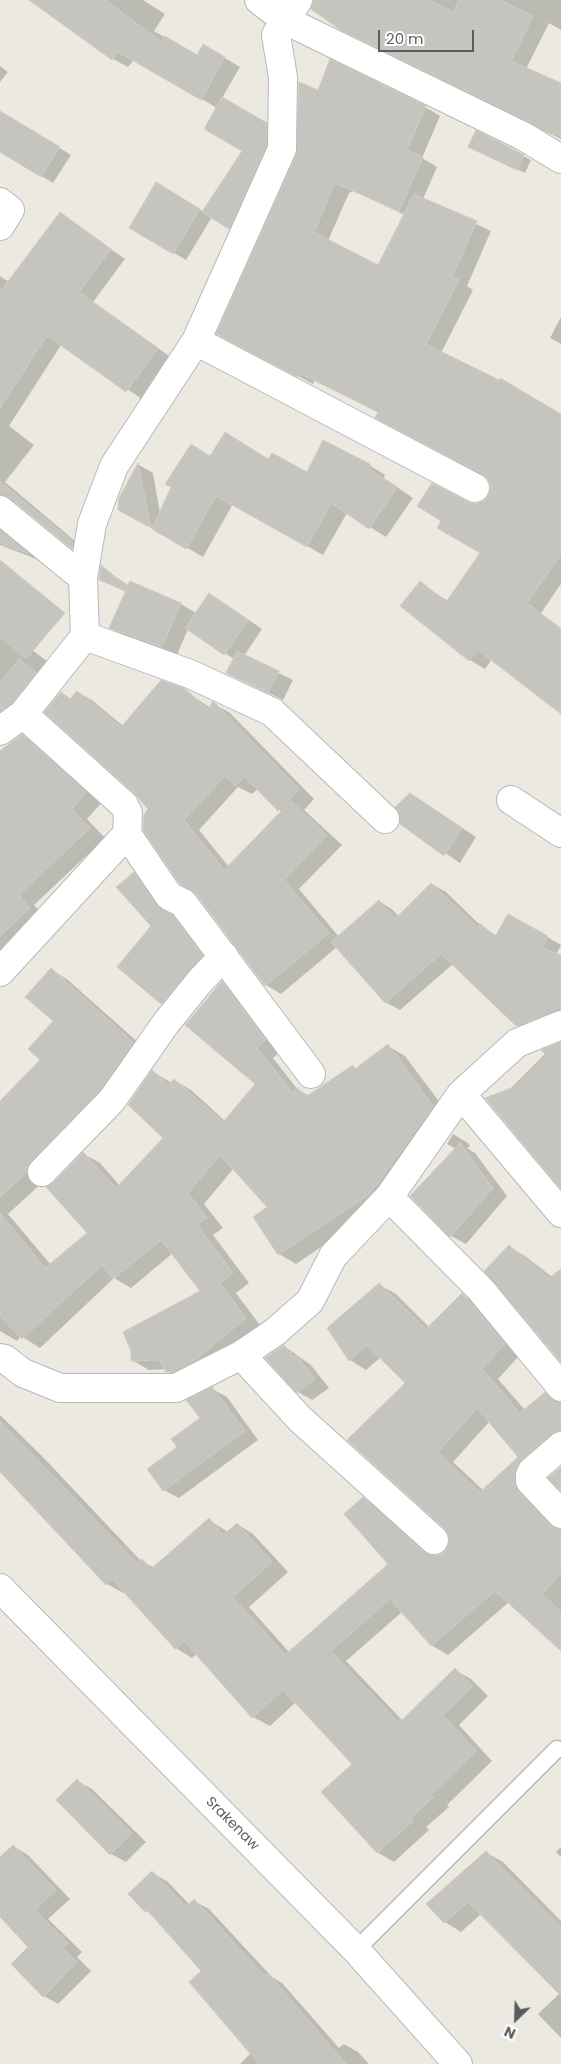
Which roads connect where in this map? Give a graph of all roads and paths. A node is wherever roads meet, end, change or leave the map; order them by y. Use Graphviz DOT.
graph roads {
  1 [pos="259,0"];
  2 [pos="292,10"];
  3 [pos="561,159"];
  4 [pos="0,202"];
  5 [pos="0,226"];
  6 [pos="196,341"];
  7 [pos="475,488"];
  8 [pos="0,510"];
  9 [pos="83,578"];
  10 [pos="85,636"];
  11 [pos="23,714"];
  12 [pos="0,731"];
  13 [pos="511,800"];
  14 [pos="384,819"];
  15 [pos="561,833"];
  16 [pos="127,834"];
  17 [pos="224,956"];
  18 [pos="0,972"];
  19 [pos="561,1025"];
  20 [pos="311,1074"];
  21 [pos="461,1094"];
  22 [pos="42,1172"];
  23 [pos="389,1197"];
  24 [pos="561,1213"];
  25 [pos="241,1355"];
  26 [pos="0,1358"];
  27 [pos="561,1387"];
  28 [pos="561,1446"];
  29 [pos="561,1514"];
  30 [pos="434,1540"];
  31 [pos="0,1588"];
  32 [pos="556,1749"];
  33 [pos="356,1950"];
  34 [pos="458,2064"];
  1 -- 2 [label="street"];
  2 -- 3 [label="street"];
  2 -- 6 [label="street"];
  4 -- 5 [label="street"];
  6 -- 7 [label="street"];
  6 -- 9 [label="street"];
  8 -- 9 [label="street"];
  9 -- 10 [label="street"];
  10 -- 11 [label="street"];
  10 -- 14 [label="street"];
  11 -- 12 [label="street"];
  11 -- 16 [label="street"];
  13 -- 15 [label="street"];
  16 -- 17 [label="street"];
  16 -- 18 [label="street"];
  17 -- 20 [label="street"];
  17 -- 22 [label="street"];
  19 -- 21 [label="street"];
  21 -- 23 [label="street"];
  21 -- 24 [label="street"];
  23 -- 25 [label="street"];
  23 -- 27 [label="street"];
  25 -- 26 [label="street"];
  25 -- 30 [label="street"];
  28 -- 29 [label="street"];
  31 -- 33 [label="street, Srakenaw"];
  32 -- 33 [label="lane"];
  33 -- 34 [label="street, Srakenaw"];
}
